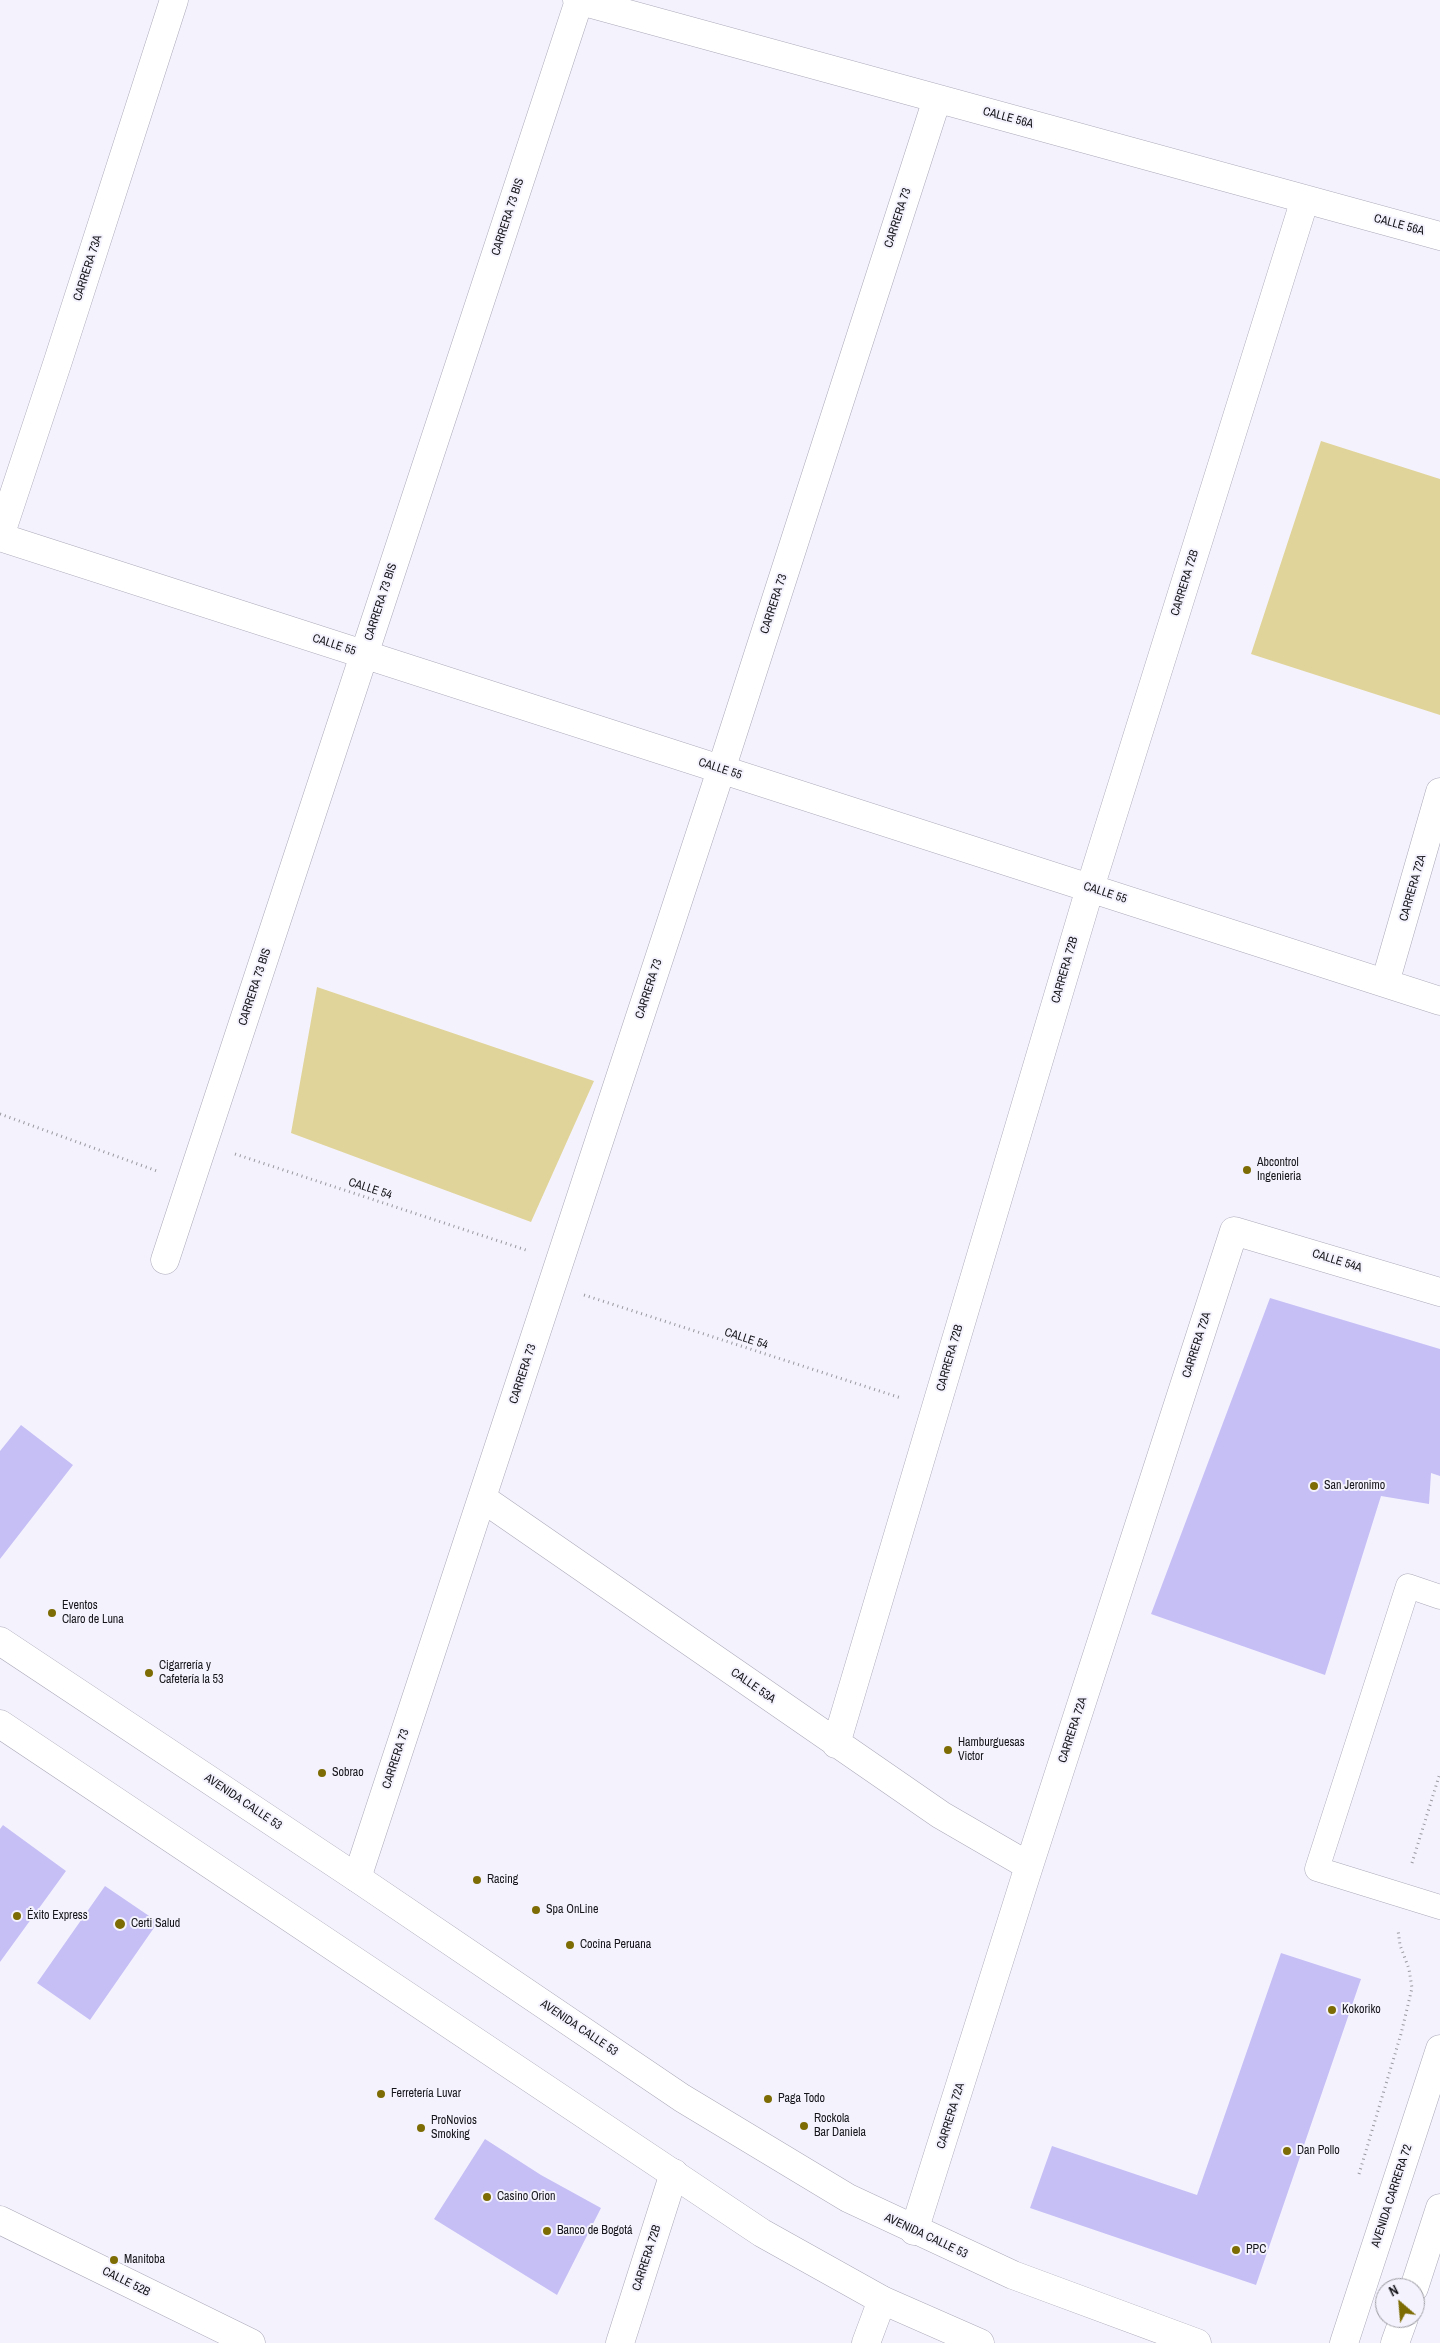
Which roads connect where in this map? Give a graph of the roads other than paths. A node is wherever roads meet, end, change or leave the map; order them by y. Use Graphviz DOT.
graph roads {
  1 [pos="174,0"];
  2 [pos="578,0"];
  3 [pos="937,99"];
  4 [pos="1305,199"];
  5 [pos="1440,236"];
  6 [pos="0,536"];
  7 [pos="364,655"];
  8 [pos="721,770"];
  9 [pos="1440,792"];
  10 [pos="1090,888"];
  11 [pos="1385,983"];
  12 [pos="1440,1001"];
  13 [pos="1234,1231"];
  14 [pos="165,1260"];
  15 [pos="1440,1292"];
  16 [pos="482,1498"];
  17 [pos="1440,1597"];
  18 [pos="0,1641"];
  19 [pos="0,1724"];
  20 [pos="836,1744"];
  21 [pos="1029,1866"];
  22 [pos="357,1878"];
  23 [pos="1440,1907"];
  24 [pos="1440,2049"];
  25 [pos="674,2173"];
  26 [pos="1440,2208"];
  27 [pos="0,2220"];
  28 [pos="914,2230"];
  29 [pos="1417,2278"];
  30 [pos="882,2300"];
  31 [pos="1401,2328"];
  32 [pos="251,2343"];
  33 [pos="620,2343"];
  34 [pos="866,2343"];
  35 [pos="980,2343"];
  36 [pos="1197,2343"];
  37 [pos="1344,2343"];
  38 [pos="1396,2343"];
  1 -- 6 [label="main road, CARRERA 73A"];
  2 -- 3 [label="main road, CALLE 56A"];
  2 -- 7 [label="main road, CARRERA 73 BIS"];
  3 -- 4 [label="main road, CALLE 56A"];
  3 -- 8 [label="main road, CARRERA 73"];
  4 -- 5 [label="main road, CALLE 56A"];
  4 -- 10 [label="main road, CARRERA 72B"];
  6 -- 7 [label="main road, CALLE 55"];
  7 -- 8 [label="main road, CALLE 55"];
  7 -- 14 [label="main road, CARRERA 73 BIS"];
  8 -- 10 [label="main road, CALLE 55"];
  8 -- 16 [label="main road, CARRERA 73"];
  9 -- 11 [label="main road, CARRERA 72A"];
  10 -- 11 [label="main road, CALLE 55"];
  10 -- 20 [label="main road, CARRERA 72B"];
  11 -- 12 [label="main road, CALLE 55"];
  13 -- 15 [label="main road, CALLE 54A"];
  13 -- 21 [label="main road, CARRERA 72A"];
  16 -- 20 [label="main road, CALLE 53A"];
  16 -- 22 [label="main road, CARRERA 73"];
  17 -- 23 [label="lane"];
  18 -- 22 [label="main road, AVENIDA CALLE 53"];
  19 -- 25 [label="main road"];
  20 -- 21 [label="main road, CALLE 53A"];
  21 -- 28 [label="main road, CARRERA 72A"];
  22 -- 28 [label="main road, AVENIDA CALLE 53"];
  24 -- 37 [label="main road, AVENIDA CARRERA 72"];
  25 -- 30 [label="main road"];
  25 -- 33 [label="main road, CARRERA 72B"];
  26 -- 29 [label="main road"];
  27 -- 32 [label="main road, CALLE 52B"];
  28 -- 36 [label="main road, AVENIDA CALLE 53"];
  30 -- 34 [label="main road"];
  30 -- 35 [label="main road"];
  31 -- 38 [label="main road"];
}
